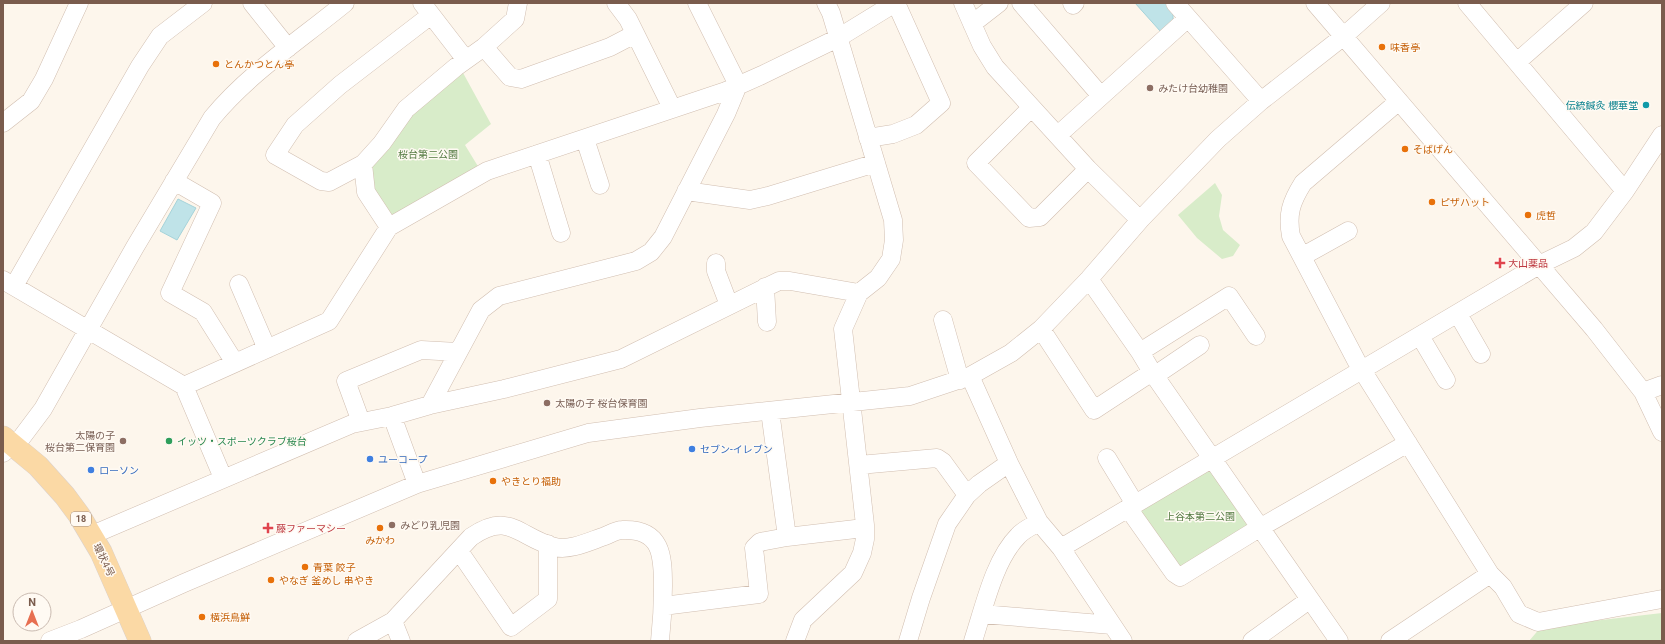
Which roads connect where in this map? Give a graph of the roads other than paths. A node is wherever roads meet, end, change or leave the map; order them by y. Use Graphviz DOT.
graph roads {
  1 [pos="79,3"];
  2 [pos="203,3"];
  3 [pos="252,3"];
  4 [pos="345,3"];
  5 [pos="518,3"];
  6 [pos="616,3"];
  7 [pos="697,3"];
  8 [pos="826,3"];
  9 [pos="896,3"];
  10 [pos="963,3"];
  11 [pos="999,3"];
  12 [pos="1021,3"];
  13 [pos="1072,3"];
  14 [pos="1075,3"];
  15 [pos="1175,3"];
  16 [pos="1315,3"];
  17 [pos="1381,3"];
  18 [pos="1467,3"];
  19 [pos="1584,3"];
  20 [pos="427,9"];
  21 [pos="1188,18"];
  22 [pos="972,24"];
  23 [pos="635,34"];
  24 [pos="1344,36"];
  25 [pos="838,38"];
  26 [pos="484,47"];
  27 [pos="288,48"];
  28 [pos="466,60"];
  29 [pos="1517,62"];
  30 [pos="738,85"];
  31 [pos="1101,96"];
  32 [pos="1261,101"];
  33 [pos="1399,101"];
  34 [pos="672,108"];
  35 [pos="1031,108"];
  36 [pos="3,124"];
  37 [pos="1058,135"];
  38 [pos="1662,135"];
  39 [pos="868,138"];
  40 [pos="585,139"];
  41 [pos="537,154"];
  42 [pos="876,162"];
  43 [pos="363,164"];
  44 [pos="1088,169"];
  45 [pos="174,181"];
  46 [pos="600,185"];
  47 [pos="686,191"];
  48 [pos="1625,191"];
  49 [pos="1140,220"];
  50 [pos="390,227"];
  51 [pos="1348,230"];
  52 [pos="561,233"];
  53 [pos="1303,256"];
  54 [pos="716,263"];
  55 [pos="1539,265"];
  56 [pos="1089,279"];
  57 [pos="8,283"];
  58 [pos="239,284"];
  59 [pos="765,287"];
  60 [pos="859,293"];
  61 [pos="729,306"];
  62 [pos="1458,314"];
  63 [pos="943,320"];
  64 [pos="767,322"];
  65 [pos="1042,329"];
  66 [pos="88,330"];
  67 [pos="1256,336"];
  68 [pos="1420,336"];
  69 [pos="1200,345"];
  70 [pos="267,349"];
  71 [pos="458,352"];
  72 [pos="1140,352"];
  73 [pos="1480,353"];
  74 [pos="235,363"];
  75 [pos="1362,370"];
  76 [pos="1153,374"];
  77 [pos="965,378"];
  78 [pos="1446,380"];
  79 [pos="1662,385"];
  80 [pos="184,386"];
  81 [pos="1643,392"];
  82 [pos="850,403"];
  83 [pos="430,405"];
  84 [pos="770,411"];
  85 [pos="392,416"];
  86 [pos="361,422"];
  87 [pos="1662,432"];
  88 [pos="1408,443"];
  89 [pos="6,445"];
  90 [pos="1107,458"];
  91 [pos="1213,459"];
  92 [pos="1009,463"];
  93 [pos="859,465"];
  94 [pos="223,478"];
  95 [pos="417,484"];
  96 [pos="967,495"];
  97 [pos="1132,506"];
  98 [pos="1039,522"];
  99 [pos="864,528"];
  100 [pos="1260,528"];
  101 [pos="92,535"];
  102 [pos="787,537"];
  103 [pos="548,544"];
  104 [pos="1062,548"];
  105 [pos="459,551"];
  106 [pos="1490,574"];
  107 [pos="1662,599"];
  108 [pos="1309,600"];
  109 [pos="663,606"];
  110 [pos="126,610"];
  111 [pos="982,614"];
  112 [pos="393,622"];
  113 [pos="1112,625"];
  114 [pos="50,641"];
  115 [pos="140,641"];
  116 [pos="357,641"];
  117 [pos="401,641"];
  118 [pos="660,641"];
  119 [pos="795,641"];
  120 [pos="908,641"];
  121 [pos="973,641"];
  122 [pos="1123,641"];
  123 [pos="1252,641"];
  124 [pos="1338,641"];
  125 [pos="1390,641"];
  1 -- 36 [label="street"];
  2 -- 57 [label="street"];
  3 -- 27 [label="street"];
  4 -- 27 [label="street"];
  5 -- 26 [label="street"];
  6 -- 23 [label="street"];
  7 -- 30 [label="street"];
  8 -- 25 [label="street"];
  9 -- 25 [label="street"];
  9 -- 39 [label="street"];
  10 -- 22 [label="street"];
  11 -- 22 [label="street"];
  12 -- 31 [label="street"];
  13 -- 14 [label="street"];
  15 -- 21 [label="street"];
  16 -- 24 [label="street"];
  17 -- 24 [label="street"];
  18 -- 29 [label="street"];
  19 -- 29 [label="street"];
  20 -- 28 [label="street"];
  20 -- 43 [label="street"];
  21 -- 31 [label="street"];
  21 -- 32 [label="street"];
  22 -- 35 [label="street"];
  23 -- 26 [label="street"];
  23 -- 34 [label="street"];
  24 -- 32 [label="street"];
  24 -- 33 [label="street"];
  25 -- 30 [label="street"];
  25 -- 39 [label="street"];
  26 -- 28 [label="street"];
  27 -- 45 [label="street"];
  28 -- 43 [label="street"];
  29 -- 48 [label="street"];
  30 -- 34 [label="street"];
  30 -- 47 [label="street"];
  31 -- 37 [label="street"];
  32 -- 49 [label="street"];
  33 -- 53 [label="street"];
  33 -- 55 [label="street"];
  34 -- 40 [label="street"];
  35 -- 37 [label="street"];
  35 -- 44 [label="street"];
  37 -- 44 [label="street"];
  38 -- 48 [label="street"];
  39 -- 42 [label="street"];
  40 -- 41 [label="street"];
  40 -- 46 [label="street"];
  41 -- 50 [label="street"];
  41 -- 52 [label="street"];
  42 -- 47 [label="street"];
  42 -- 60 [label="street"];
  43 -- 50 [label="street"];
  44 -- 49 [label="street"];
  45 -- 66 [label="street"];
  45 -- 74 [label="street"];
  47 -- 71 [label="street"];
  48 -- 55 [label="street"];
  49 -- 56 [label="street"];
  50 -- 70 [label="street"];
  51 -- 53 [label="street"];
  53 -- 75 [label="street"];
  54 -- 61 [label="street"];
  55 -- 62 [label="street"];
  55 -- 81 [label="street"];
  56 -- 65 [label="street"];
  56 -- 72 [label="street"];
  57 -- 66 [label="street"];
  58 -- 70 [label="street"];
  59 -- 60 [label="street"];
  59 -- 61 [label="street"];
  59 -- 64 [label="street"];
  60 -- 82 [label="street"];
  61 -- 83 [label="street"];
  62 -- 68 [label="street"];
  62 -- 73 [label="street"];
  63 -- 77 [label="street"];
  65 -- 76 [label="street"];
  65 -- 77 [label="street"];
  66 -- 80 [label="street"];
  66 -- 89 [label="street"];
  67 -- 72 [label="street"];
  68 -- 75 [label="street"];
  68 -- 78 [label="street"];
  69 -- 76 [label="street"];
  70 -- 74 [label="street"];
  71 -- 83 [label="street"];
  71 -- 86 [label="street"];
  72 -- 76 [label="street"];
  74 -- 80 [label="street"];
  75 -- 88 [label="street"];
  75 -- 91 [label="street"];
  76 -- 91 [label="street"];
  77 -- 82 [label="street"];
  77 -- 92 [label="street"];
  79 -- 81 [label="street"];
  80 -- 94 [label="street"];
  81 -- 87 [label="street"];
  82 -- 84 [label="street"];
  82 -- 93 [label="street"];
  83 -- 85 [label="street"];
  84 -- 95 [label="street"];
  84 -- 102 [label="street"];
  85 -- 86 [label="street"];
  85 -- 95 [label="street"];
  86 -- 94 [label="street"];
  88 -- 100 [label="street"];
  88 -- 106 [label="street"];
  89 -- 101 [label="main road, 環状4号 / 18"];
  90 -- 97 [label="street"];
  91 -- 97 [label="street"];
  91 -- 100 [label="street"];
  92 -- 96 [label="street"];
  92 -- 98 [label="street"];
  93 -- 96 [label="street"];
  93 -- 99 [label="street"];
  94 -- 101 [label="street"];
  95 -- 110 [label="street"];
  96 -- 120 [label="street"];
  97 -- 100 [label="street"];
  97 -- 104 [label="street"];
  98 -- 104 [label="street"];
  98 -- 111 [label="street"];
  99 -- 102 [label="street"];
  99 -- 119 [label="street"];
  100 -- 108 [label="street"];
  101 -- 110 [label="main road, 環状4号 / 18"];
  102 -- 109 [label="street"];
  103 -- 105 [label="street"];
  103 -- 105 [label="street"];
  103 -- 109 [label="street"];
  104 -- 113 [label="street"];
  105 -- 112 [label="street"];
  106 -- 107 [label="street"];
  106 -- 125 [label="street"];
  108 -- 123 [label="street"];
  108 -- 124 [label="street"];
  109 -- 118 [label="street"];
  110 -- 114 [label="street"];
  110 -- 115 [label="main road, 環状4号 / 18"];
  111 -- 113 [label="street"];
  111 -- 121 [label="street"];
  112 -- 116 [label="street"];
  112 -- 117 [label="street"];
  113 -- 122 [label="street"];
}
